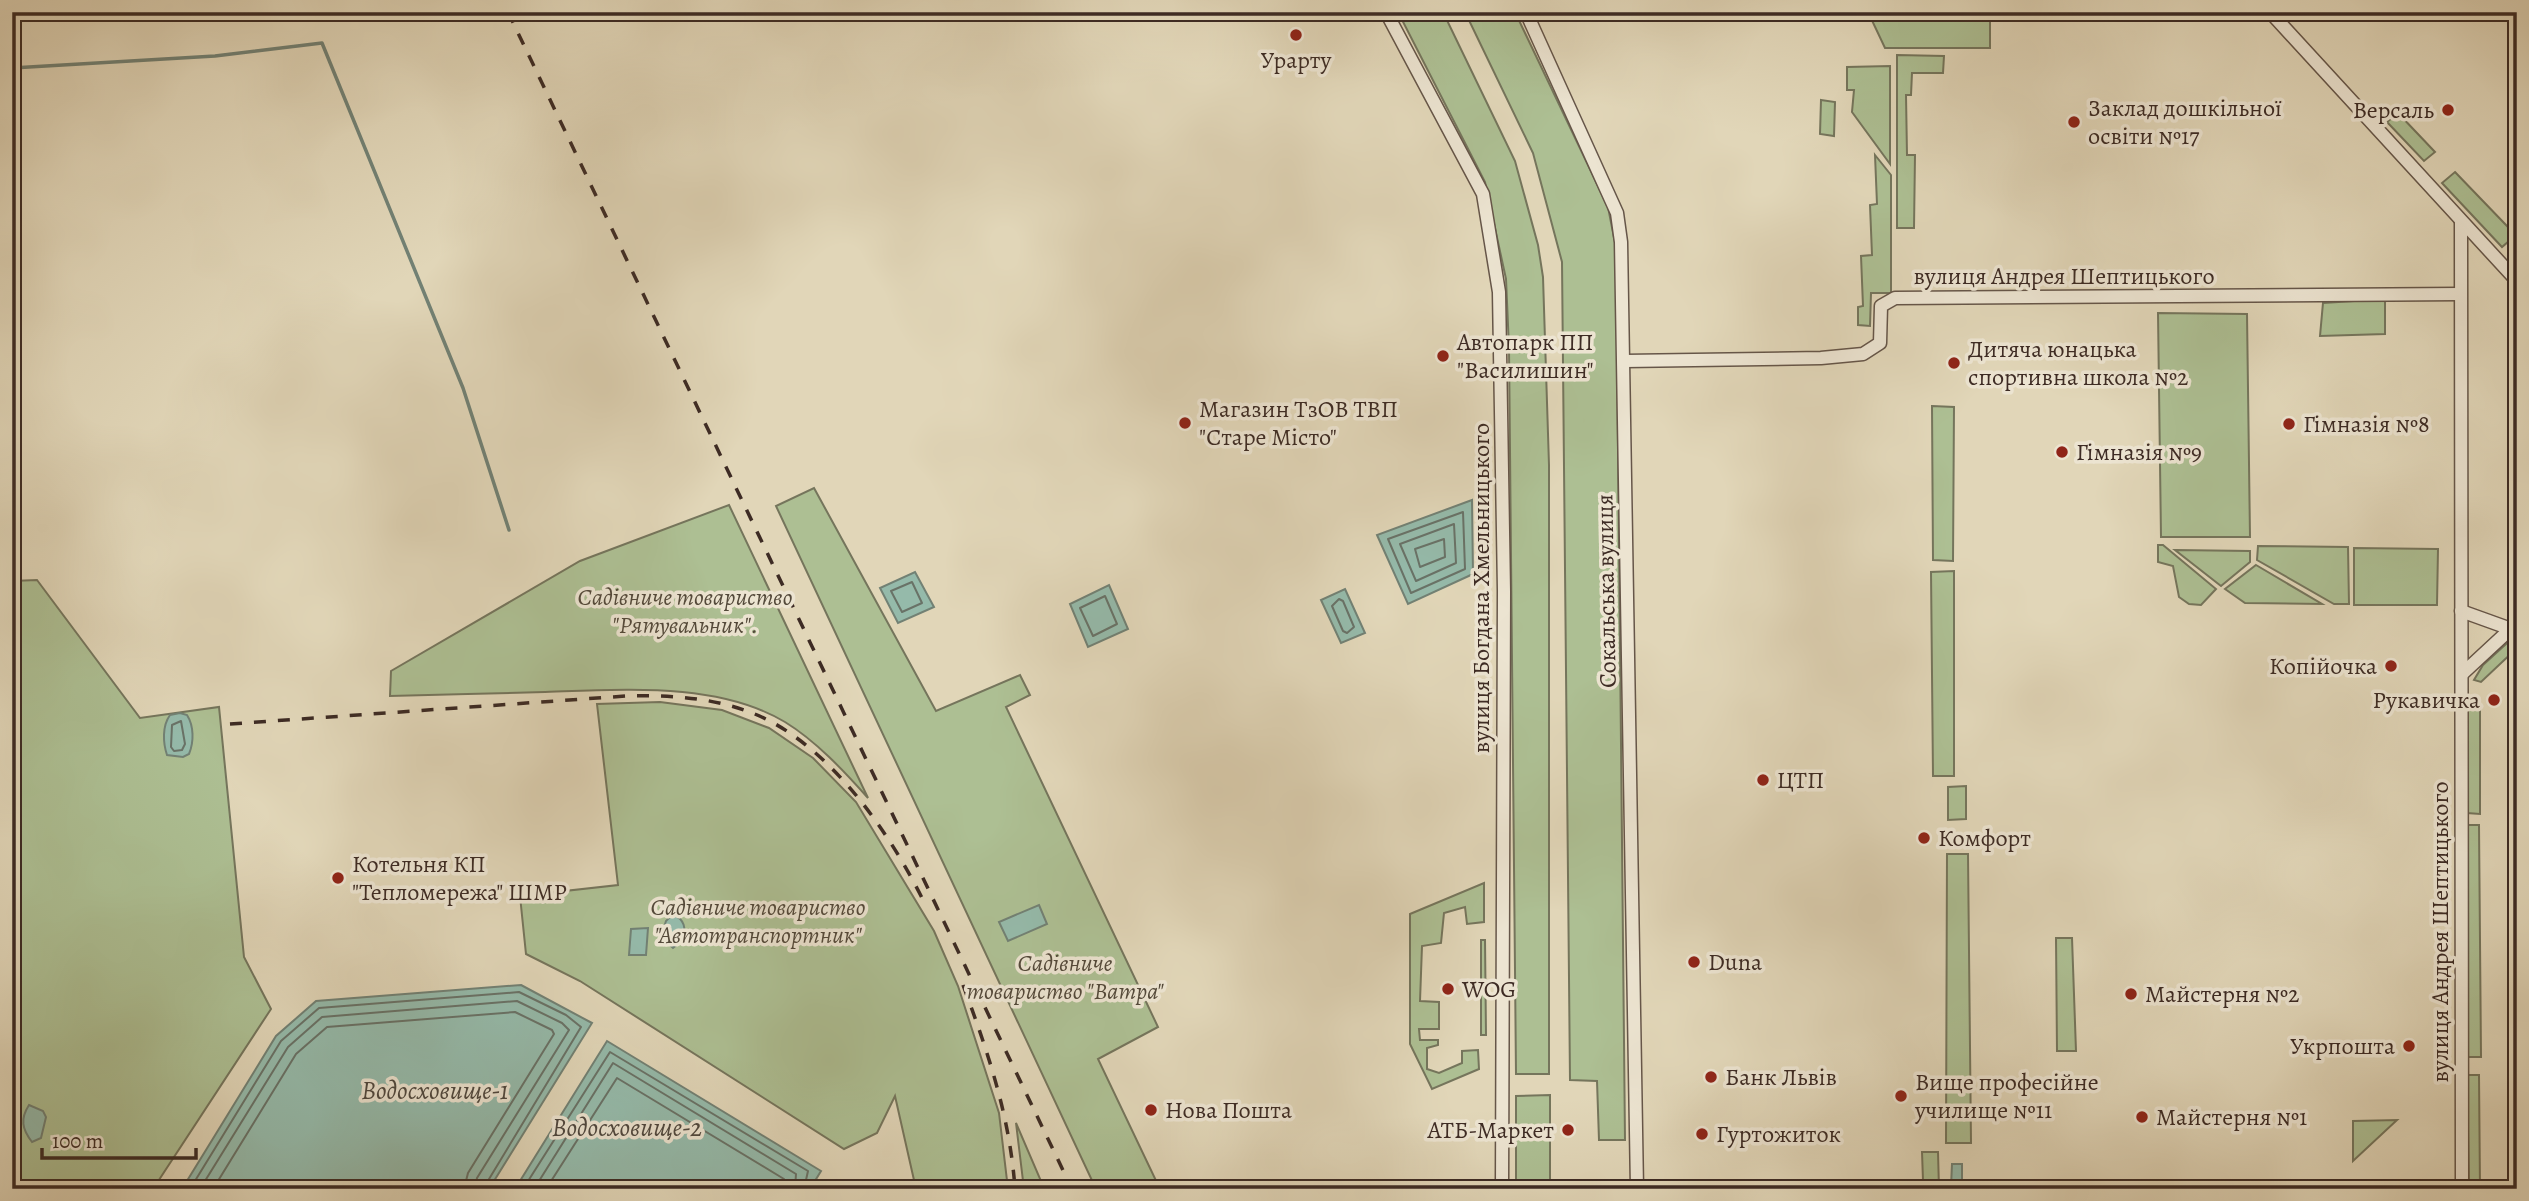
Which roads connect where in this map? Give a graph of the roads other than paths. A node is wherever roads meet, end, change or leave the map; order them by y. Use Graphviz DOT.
graph roads {
  1 [pos="1386,12"];
  2 [pos="1526,12"];
  3 [pos="2270,12"];
  4 [pos="2462,222"];
  5 [pos="2517,281"];
  6 [pos="2460,295"];
  7 [pos="1625,361"];
  8 [pos="2460,611"];
  9 [pos="2514,626"];
  10 [pos="2462,674"];
  11 [pos="1502,1189"];
  12 [pos="1637,1189"];
  13 [pos="2462,1189"];
  1 -- 11 [label="street, вулиця Богдана Хмельницького"];
  2 -- 7 [label="street, Сокальська вулиця"];
  3 -- 4 [label="street"];
  4 -- 5 [label="street"];
  4 -- 6 [label="street, вулиця Андрея Шептицького"];
  6 -- 7 [label="street, вулиця Андрея Шептицького"];
  6 -- 8 [label="street, вулиця Андрея Шептицького"];
  7 -- 12 [label="street, Сокальська вулиця"];
  8 -- 9 [label="street"];
  8 -- 10 [label="street, вулиця Андрея Шептицького"];
  9 -- 10 [label="street"];
  10 -- 13 [label="street, вулиця Андрея Шептицького"];
}
